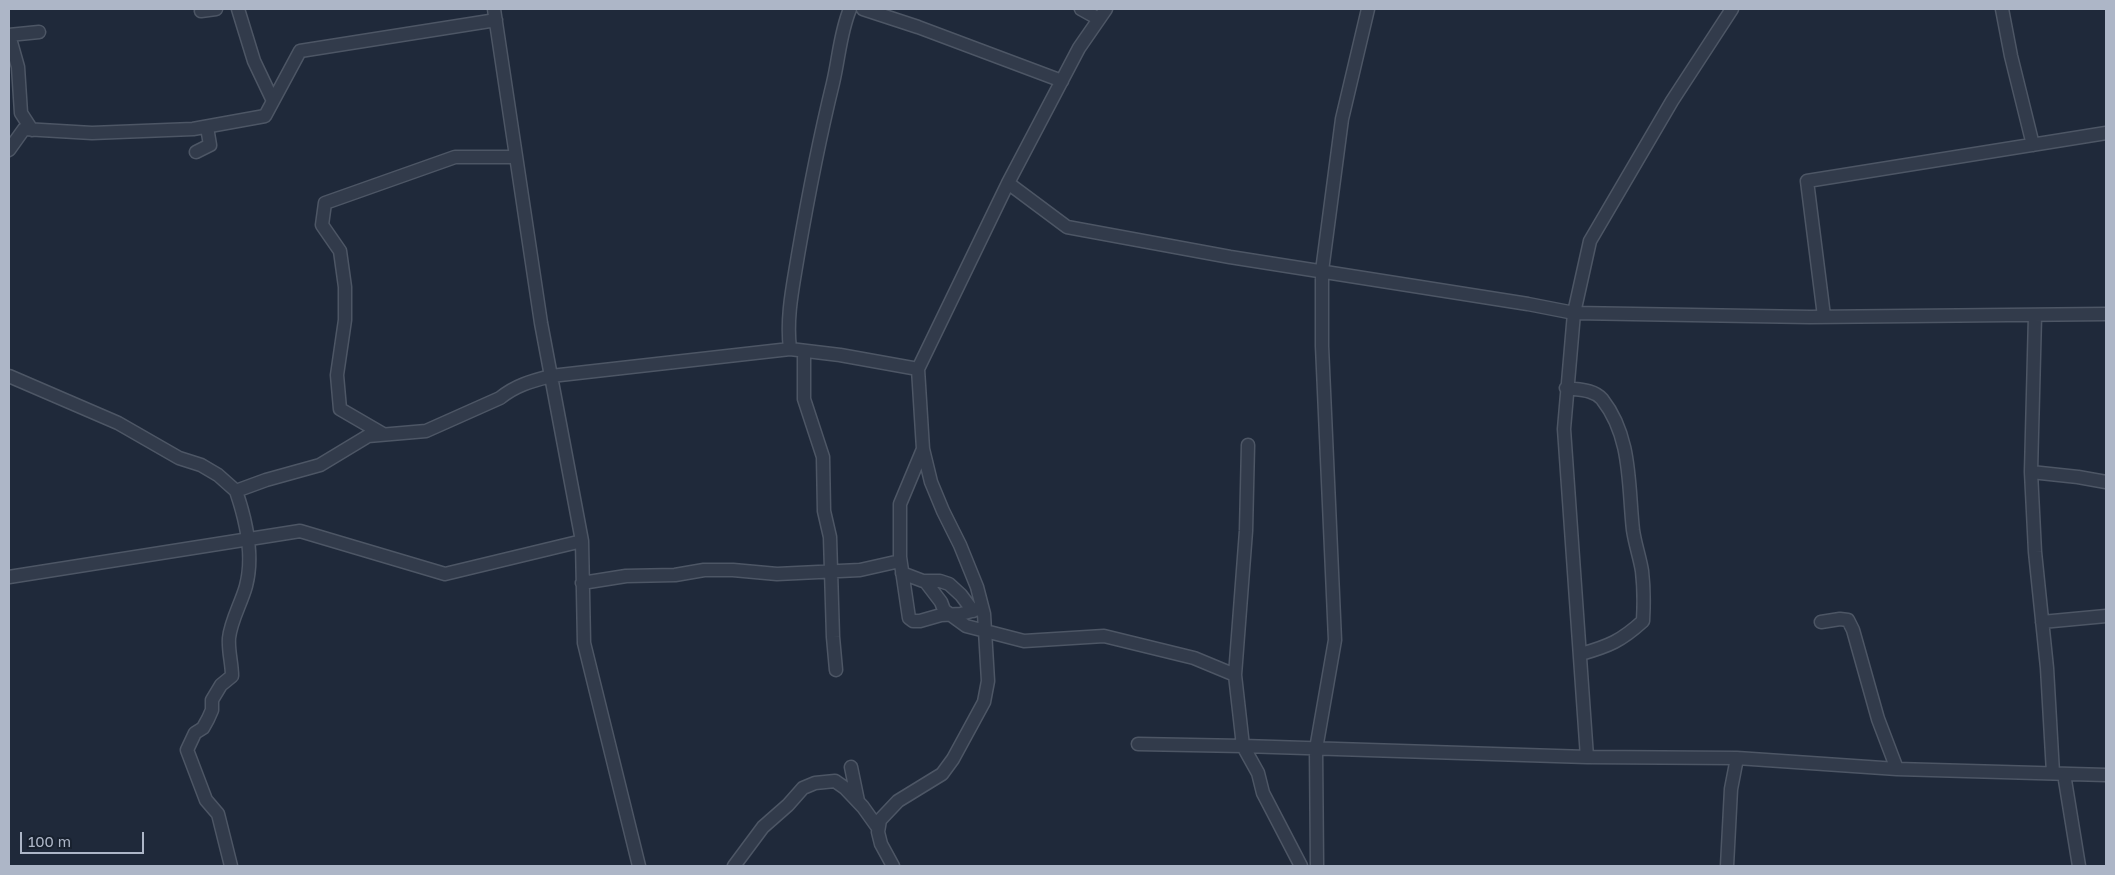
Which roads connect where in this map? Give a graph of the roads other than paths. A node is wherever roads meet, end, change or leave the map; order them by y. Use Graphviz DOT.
graph roads {
  1 [pos="216,9"];
  2 [pos="238,9"];
  3 [pos="850,9"];
  4 [pos="863,9"];
  5 [pos="1081,9"];
  6 [pos="1368,9"];
  7 [pos="1732,9"];
  8 [pos="2002,9"];
  9 [pos="201,11"];
  10 [pos="1103,14"];
  11 [pos="495,15"];
  12 [pos="39,32"];
  13 [pos="9,35"];
  14 [pos="1062,81"];
  15 [pos="273,101"];
  16 [pos="207,127"];
  17 [pos="28,129"];
  18 [pos="9,132"];
  19 [pos="2106,134"];
  20 [pos="2033,145"];
  21 [pos="9,150"];
  22 [pos="196,152"];
  23 [pos="516,157"];
  24 [pos="1008,183"];
  25 [pos="1322,271"];
  26 [pos="1574,313"];
  27 [pos="2106,314"];
  28 [pos="1824,316"];
  29 [pos="2035,316"];
  30 [pos="790,349"];
  31 [pos="804,351"];
  32 [pos="918,369"];
  33 [pos="9,376"];
  34 [pos="551,376"];
  35 [pos="1566,388"];
  36 [pos="383,434"];
  37 [pos="1248,444"];
  38 [pos="923,448"];
  39 [pos="2031,472"];
  40 [pos="2106,482"];
  41 [pos="236,491"];
  42 [pos="247,540"];
  43 [pos="582,541"];
  44 [pos="901,567"];
  45 [pos="831,572"];
  46 [pos="9,577"];
  47 [pos="925,581"];
  48 [pos="582,583"];
  49 [pos="978,610"];
  50 [pos="950,614"];
  51 [pos="2106,616"];
  52 [pos="1821,622"];
  53 [pos="2042,622"];
  54 [pos="985,630"];
  55 [pos="1581,654"];
  56 [pos="836,670"];
  57 [pos="1235,675"];
  58 [pos="1138,744"];
  59 [pos="1243,746"];
  60 [pos="1316,749"];
  61 [pos="1587,757"];
  62 [pos="1737,758"];
  63 [pos="851,767"];
  64 [pos="1897,768"];
  65 [pos="2059,774"];
  66 [pos="2106,775"];
  67 [pos="858,801"];
  68 [pos="878,828"];
  69 [pos="231,866"];
  70 [pos="639,866"];
  71 [pos="734,866"];
  72 [pos="893,866"];
  73 [pos="1301,866"];
  74 [pos="1317,866"];
  75 [pos="1727,866"];
  76 [pos="2079,866"];
  1 -- 9 [label="street"];
  2 -- 15 [label="street"];
  3 -- 30 [label="street"];
  4 -- 14 [label="street"];
  5 -- 10 [label="street"];
  6 -- 25 [label="street"];
  7 -- 26 [label="street"];
  8 -- 20 [label="street"];
  10 -- 14 [label="street"];
  11 -- 15 [label="street"];
  11 -- 23 [label="street"];
  12 -- 13 [label="street"];
  13 -- 17 [label="street"];
  14 -- 24 [label="street"];
  15 -- 16 [label="street"];
  16 -- 17 [label="street"];
  16 -- 22 [label="street"];
  17 -- 18 [label="street"];
  17 -- 21 [label="street"];
  19 -- 20 [label="street"];
  20 -- 28 [label="street"];
  23 -- 34 [label="street"];
  23 -- 36 [label="street"];
  24 -- 25 [label="street"];
  24 -- 32 [label="street"];
  25 -- 26 [label="street"];
  25 -- 60 [label="street"];
  26 -- 28 [label="street"];
  26 -- 35 [label="street"];
  27 -- 29 [label="street"];
  28 -- 29 [label="street"];
  29 -- 39 [label="street"];
  30 -- 31 [label="street"];
  30 -- 34 [label="street"];
  31 -- 32 [label="street"];
  31 -- 45 [label="street"];
  32 -- 38 [label="street"];
  33 -- 41 [label="street"];
  34 -- 36 [label="street"];
  34 -- 43 [label="street"];
  35 -- 55 [label="street"];
  35 -- 55 [label="street"];
  36 -- 41 [label="street"];
  37 -- 57 [label="street"];
  38 -- 44 [label="street"];
  38 -- 49 [label="street"];
  39 -- 40 [label="street"];
  39 -- 53 [label="street"];
  41 -- 42 [label="street"];
  42 -- 43 [label="street"];
  42 -- 46 [label="street"];
  42 -- 69 [label="street"];
  43 -- 48 [label="street"];
  44 -- 45 [label="street"];
  44 -- 47 [label="street"];
  44 -- 50 [label="street"];
  45 -- 48 [label="street"];
  45 -- 56 [label="street"];
  47 -- 49 [label="street"];
  47 -- 50 [label="street"];
  48 -- 70 [label="street"];
  49 -- 50 [label="street"];
  49 -- 54 [label="street"];
  50 -- 54 [label="street"];
  51 -- 53 [label="street"];
  52 -- 64 [label="street"];
  53 -- 65 [label="street"];
  54 -- 57 [label="street"];
  54 -- 68 [label="street"];
  55 -- 61 [label="street"];
  57 -- 59 [label="street"];
  58 -- 59 [label="street"];
  59 -- 60 [label="street"];
  59 -- 73 [label="street"];
  60 -- 61 [label="street"];
  60 -- 74 [label="street"];
  61 -- 62 [label="street"];
  62 -- 64 [label="street"];
  62 -- 75 [label="street"];
  63 -- 67 [label="street"];
  64 -- 65 [label="street"];
  65 -- 66 [label="street"];
  65 -- 76 [label="street"];
  67 -- 68 [label="street"];
  67 -- 71 [label="street"];
  68 -- 72 [label="street"];
}
